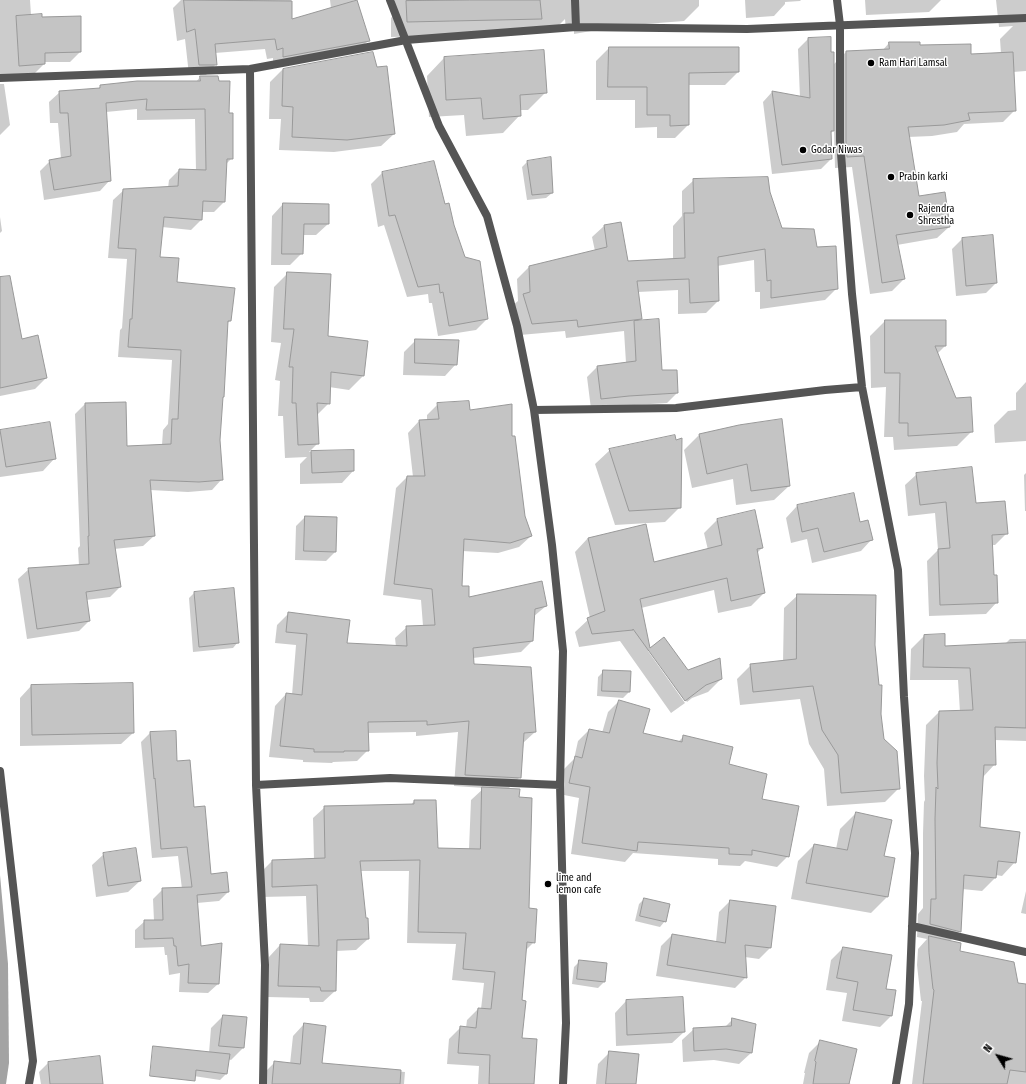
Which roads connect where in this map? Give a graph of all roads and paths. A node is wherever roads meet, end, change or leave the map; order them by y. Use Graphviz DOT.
graph roads {
  1 [pos="390,0"];
  2 [pos="575,0"];
  3 [pos="837,0"];
  4 [pos="1026,18"];
  5 [pos="840,25"];
  6 [pos="576,27"];
  7 [pos="406,40"];
  8 [pos="250,69"];
  9 [pos="0,78"];
  10 [pos="862,387"];
  11 [pos="534,410"];
  12 [pos="0,771"];
  13 [pos="256,785"];
  14 [pos="560,785"];
  15 [pos="912,926"];
  16 [pos="1026,952"];
  17 [pos="29,1084"];
  18 [pos="263,1084"];
  19 [pos="563,1084"];
  20 [pos="896,1084"];
  1 -- 7 [label="street"];
  2 -- 6 [label="street"];
  3 -- 5 [label="street"];
  4 -- 5 [label="street"];
  5 -- 6 [label="street"];
  5 -- 10 [label="street"];
  6 -- 7 [label="street"];
  7 -- 8 [label="street"];
  7 -- 11 [label="street"];
  8 -- 9 [label="street"];
  8 -- 13 [label="street"];
  10 -- 11 [label="street"];
  10 -- 15 [label="street"];
  11 -- 14 [label="street"];
  12 -- 17 [label="street"];
  13 -- 14 [label="street"];
  13 -- 18 [label="street"];
  14 -- 19 [label="street"];
  15 -- 16 [label="street"];
  15 -- 20 [label="street"];
}
